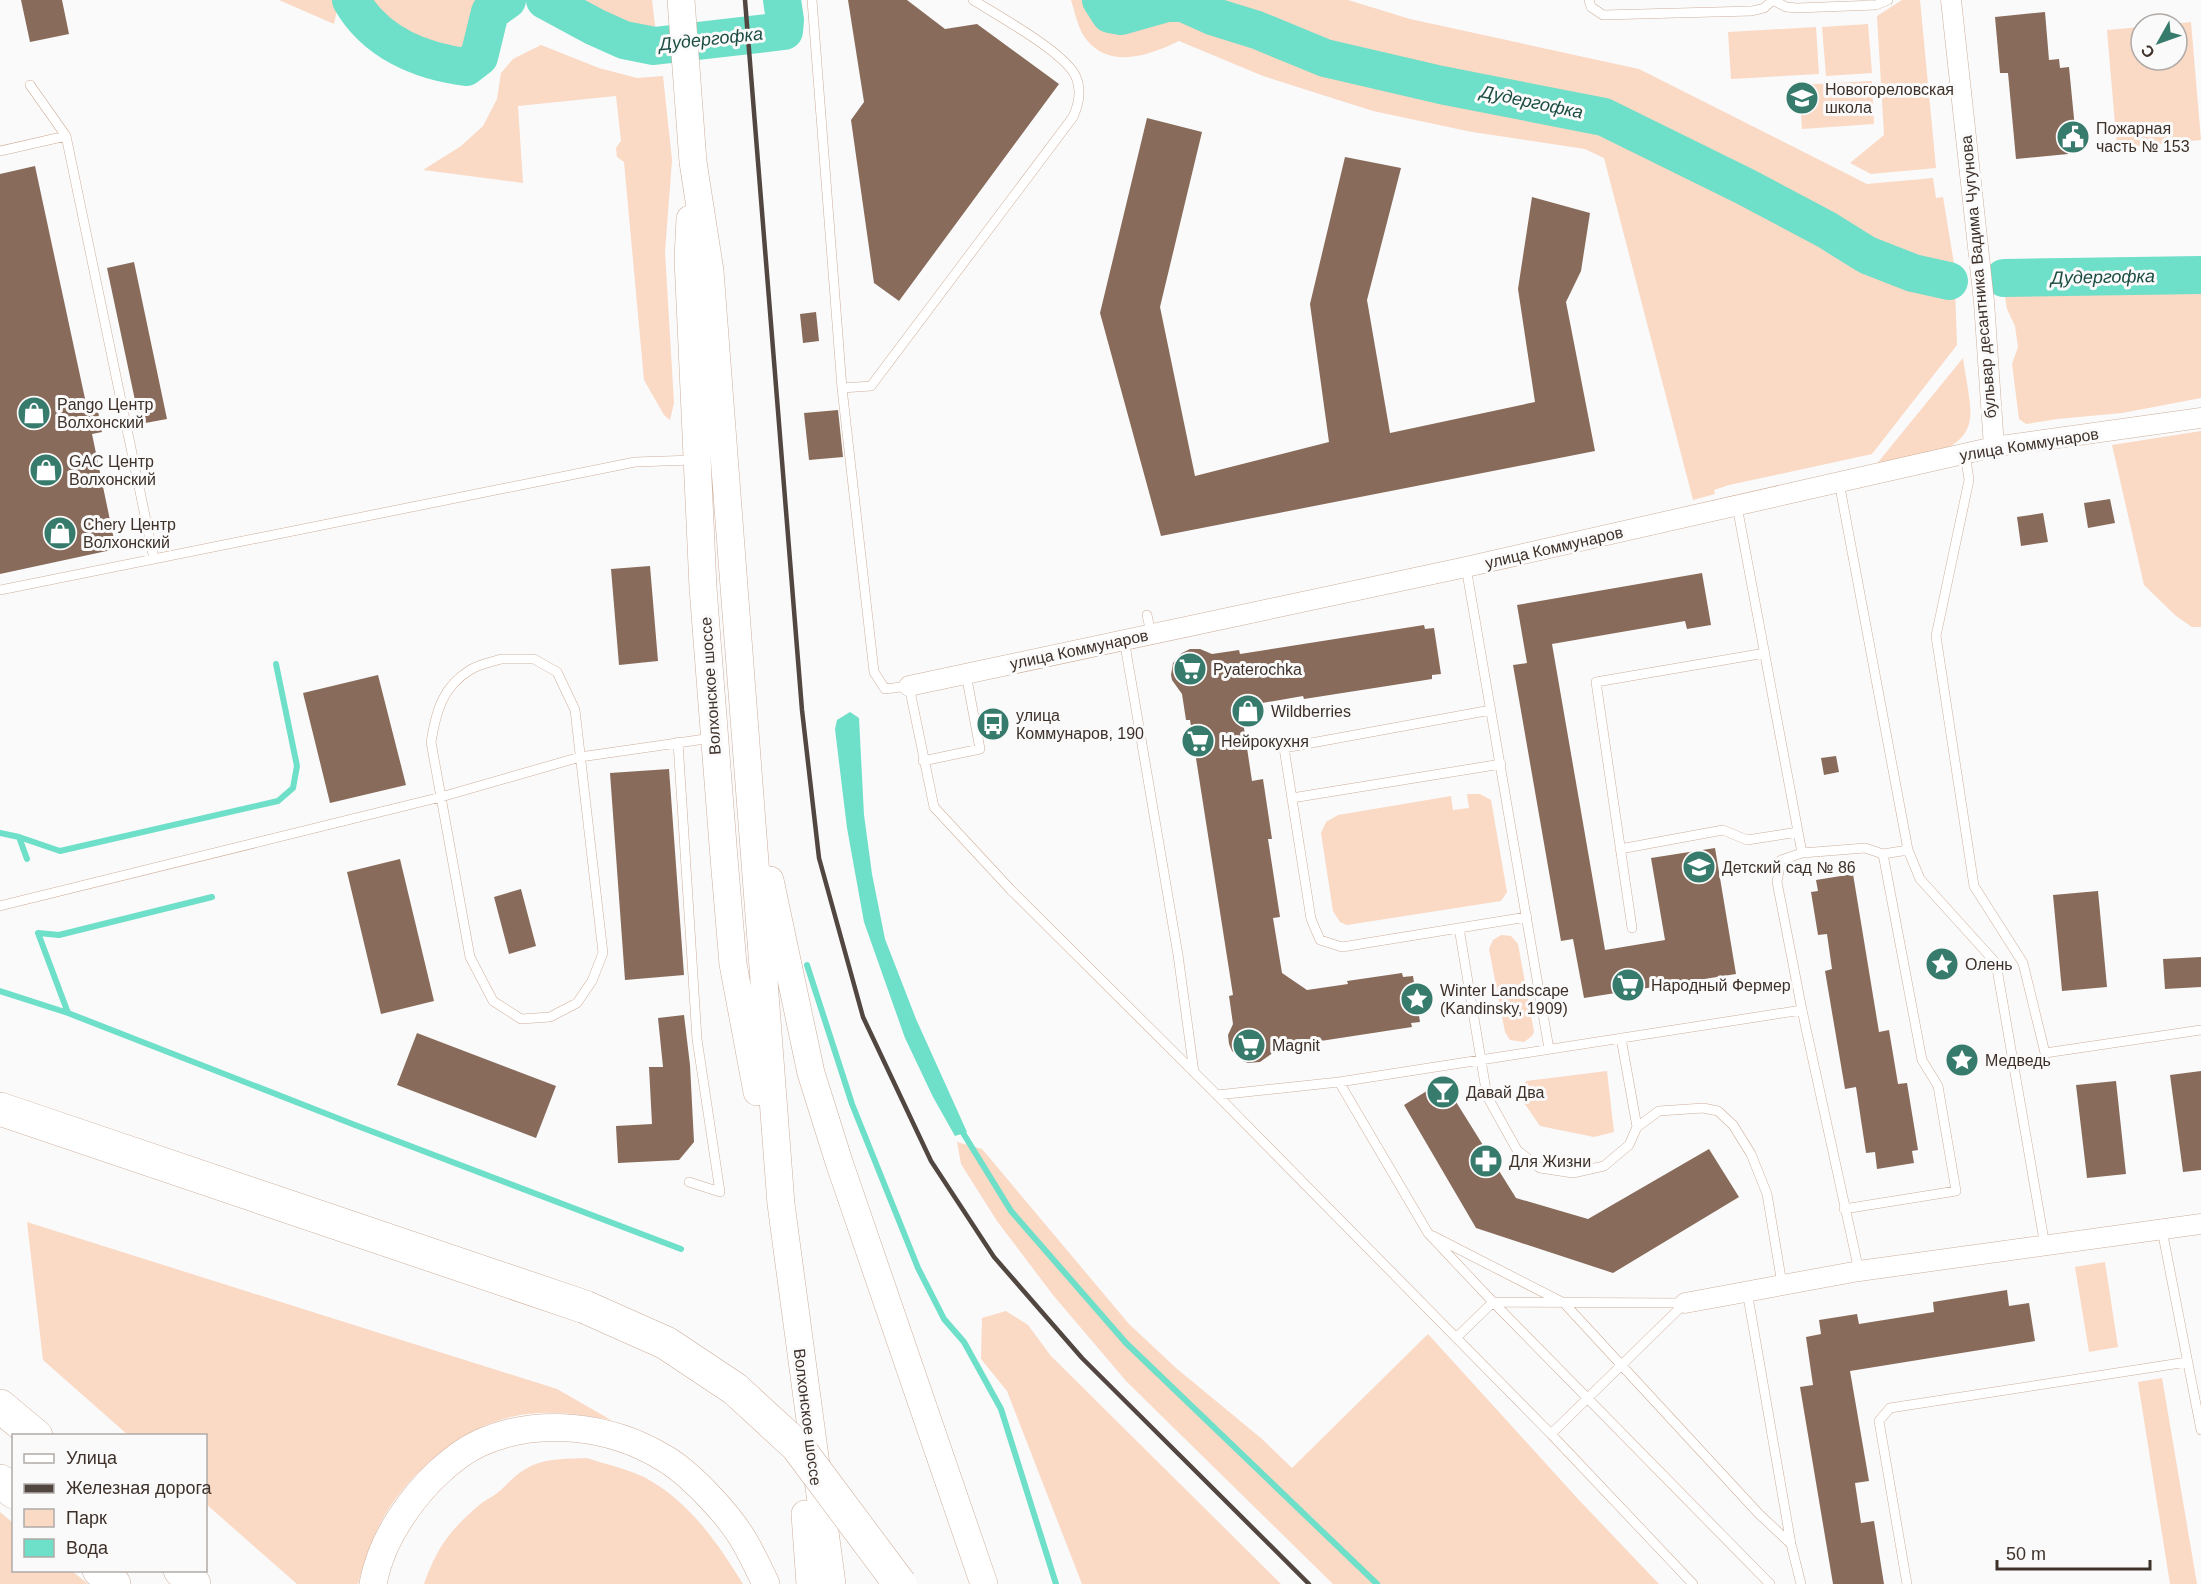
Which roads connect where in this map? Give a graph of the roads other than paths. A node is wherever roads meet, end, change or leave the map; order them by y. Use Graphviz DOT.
graph roads {
  1 [pos="812,0"];
  2 [pos="973,0"];
  3 [pos="1589,0"];
  4 [pos="1773,0"];
  5 [pos="1888,0"];
  6 [pos="1951,0"];
  7 [pos="681,6"];
  8 [pos="30,85"];
  9 [pos="66,136"];
  10 [pos="0,151"];
  11 [pos="693,162"];
  12 [pos="842,388"];
  13 [pos="2201,418"];
  14 [pos="1994,447"];
  15 [pos="1965,453"];
  16 [pos="724,459"];
  17 [pos="697,460"];
  18 [pos="1839,482"];
  19 [pos="1737,506"];
  20 [pos="154,559"];
  21 [pos="1466,567"];
  22 [pos="0,590"];
  23 [pos="1124,639"];
  24 [pos="1765,653"];
  25 [pos="966,674"];
  26 [pos="909,686"];
  27 [pos="1491,710"];
  28 [pos="714,738"];
  29 [pos="744,739"];
  30 [pos="678,742"];
  31 [pos="580,757"];
  32 [pos="923,761"];
  33 [pos="1501,764"];
  34 [pos="441,797"];
  35 [pos="1292,798"];
  36 [pos="1798,832"];
  37 [pos="1620,849"];
  38 [pos="1908,850"];
  39 [pos="1802,853"];
  40 [pos="1883,854"];
  41 [pos="0,906"];
  42 [pos="1527,917"];
  43 [pos="1459,928"];
  44 [pos="1632,928"];
  45 [pos="1802,1010"];
  46 [pos="2201,1030"];
  47 [pos="1621,1038"];
  48 [pos="1549,1049"];
  49 [pos="1481,1060"];
  50 [pos="1194,1072"];
  51 [pos="1339,1082"];
  52 [pos="1217,1095"];
  53 [pos="0,1109"];
  54 [pos="1637,1127"];
  55 [pos="688,1182"];
  56 [pos="781,1204"];
  57 [pos="1844,1209"];
  58 [pos="2201,1224"];
  59 [pos="2162,1230"];
  60 [pos="1428,1233"];
  61 [pos="2045,1246"];
  62 [pos="786,1249"];
  63 [pos="1859,1271"];
  64 [pos="1782,1284"];
  65 [pos="1747,1291"];
  66 [pos="1493,1302"];
  67 [pos="1564,1303"];
  68 [pos="1685,1303"];
  69 [pos="1456,1338"];
  70 [pos="2187,1362"];
  71 [pos="1621,1365"];
  72 [pos="1587,1398"];
  73 [pos="0,1406"];
  74 [pos="2201,1430"];
  75 [pos="34,1434"];
  76 [pos="1551,1434"];
  77 [pos="0,1481"];
  78 [pos="12,1490"];
  79 [pos="1791,1544"];
  80 [pos="101,1572"];
  81 [pos="182,1572"];
  82 [pos="114,1584"];
  83 [pos="194,1584"];
  84 [pos="373,1584"];
  85 [pos="766,1584"];
  86 [pos="810,1584"];
  87 [pos="832,1584"];
  88 [pos="900,1584"];
  89 [pos="984,1584"];
  90 [pos="1693,1584"];
  91 [pos="1770,1584"];
  92 [pos="1801,1584"];
  93 [pos="1907,1584"];
  1 -- 12 [label="lane"];
  2 -- 12 [label="lane"];
  3 -- 4 [label="lane"];
  4 -- 5 [label="lane"];
  6 -- 14 [label="street, бульвар десантника Вадима Чугунова"];
  7 -- 11 [label="main road, Волхонское шоссе"];
  8 -- 9 [label="lane"];
  9 -- 10 [label="lane"];
  9 -- 20 [label="lane"];
  11 -- 16 [label="main road, Волхонское шоссе"];
  11 -- 17 [label="main road, Волхонское шоссе"];
  12 -- 26 [label="lane"];
  13 -- 14 [label="street, улица Коммунаров"];
  14 -- 15 [label="street, улица Коммунаров"];
  15 -- 18 [label="street, улица Коммунаров"];
  15 -- 46 [label="lane"];
  16 -- 17 [label="street"];
  16 -- 29 [label="main road, Волхонское шоссе"];
  17 -- 20 [label="lane"];
  17 -- 28 [label="main road, Волхонское шоссе"];
  18 -- 19 [label="street, улица Коммунаров"];
  18 -- 38 [label="lane"];
  19 -- 21 [label="street, улица Коммунаров"];
  19 -- 24 [label="lane"];
  20 -- 22 [label="lane"];
  21 -- 23 [label="street, улица Коммунаров"];
  21 -- 27 [label="lane"];
  23 -- 25 [label="street, улица Коммунаров"];
  23 -- 50 [label="lane"];
  24 -- 36 [label="lane"];
  24 -- 37 [label="lane"];
  25 -- 26 [label="street, улица Коммунаров"];
  25 -- 32 [label="lane"];
  26 -- 32 [label="lane"];
  27 -- 33 [label="lane"];
  27 -- 35 [label="lane"];
  28 -- 29 [label="main road"];
  28 -- 30 [label="lane"];
  28 -- 56 [label="main road, Волхонское шоссе"];
  29 -- 56 [label="main road, Волхонское шоссе"];
  29 -- 89 [label="main road"];
  30 -- 31 [label="lane"];
  30 -- 55 [label="lane"];
  31 -- 34 [label="lane"];
  31 -- 34 [label="lane"];
  31 -- 34 [label="lane"];
  32 -- 50 [label="lane"];
  33 -- 35 [label="lane"];
  33 -- 42 [label="lane"];
  34 -- 41 [label="lane"];
  35 -- 43 [label="lane"];
  36 -- 37 [label="lane"];
  36 -- 39 [label="lane"];
  37 -- 44 [label="lane"];
  38 -- 40 [label="lane"];
  38 -- 61 [label="lane"];
  39 -- 40 [label="lane"];
  39 -- 45 [label="lane"];
  40 -- 57 [label="lane"];
  42 -- 43 [label="lane"];
  42 -- 48 [label="lane"];
  43 -- 49 [label="lane"];
  45 -- 47 [label="lane"];
  45 -- 57 [label="lane"];
  47 -- 48 [label="lane"];
  47 -- 54 [label="lane"];
  48 -- 49 [label="lane"];
  49 -- 51 [label="lane"];
  49 -- 54 [label="lane"];
  50 -- 52 [label="lane"];
  51 -- 52 [label="lane"];
  51 -- 60 [label="lane"];
  52 -- 69 [label="lane"];
  53 -- 88 [label="highway, bridge"];
  54 -- 64 [label="lane"];
  56 -- 62 [label="main road, Волхонское шоссе"];
  57 -- 63 [label="lane"];
  58 -- 59 [label="street"];
  59 -- 61 [label="street"];
  59 -- 70 [label="lane"];
  60 -- 66 [label="lane"];
  60 -- 67 [label="lane"];
  61 -- 63 [label="street"];
  62 -- 86 [label="main road, Волхонское шоссе"];
  62 -- 87 [label="main road, Волхонское шоссе"];
  63 -- 64 [label="street"];
  64 -- 65 [label="street"];
  65 -- 68 [label="street"];
  65 -- 79 [label="lane"];
  66 -- 67 [label="lane"];
  66 -- 69 [label="lane"];
  66 -- 72 [label="lane"];
  67 -- 68 [label="lane"];
  67 -- 71 [label="lane"];
  68 -- 71 [label="lane"];
  69 -- 76 [label="lane"];
  70 -- 74 [label="lane"];
  70 -- 93 [label="lane"];
  71 -- 72 [label="lane"];
  71 -- 79 [label="lane"];
  72 -- 76 [label="lane"];
  72 -- 91 [label="lane"];
  73 -- 75 [label="highway"];
  76 -- 90 [label="lane"];
  77 -- 78 [label="highway"];
  79 -- 92 [label="lane"];
  80 -- 82 [label="highway"];
  81 -- 83 [label="highway"];
  84 -- 85 [label="main road"];
}
